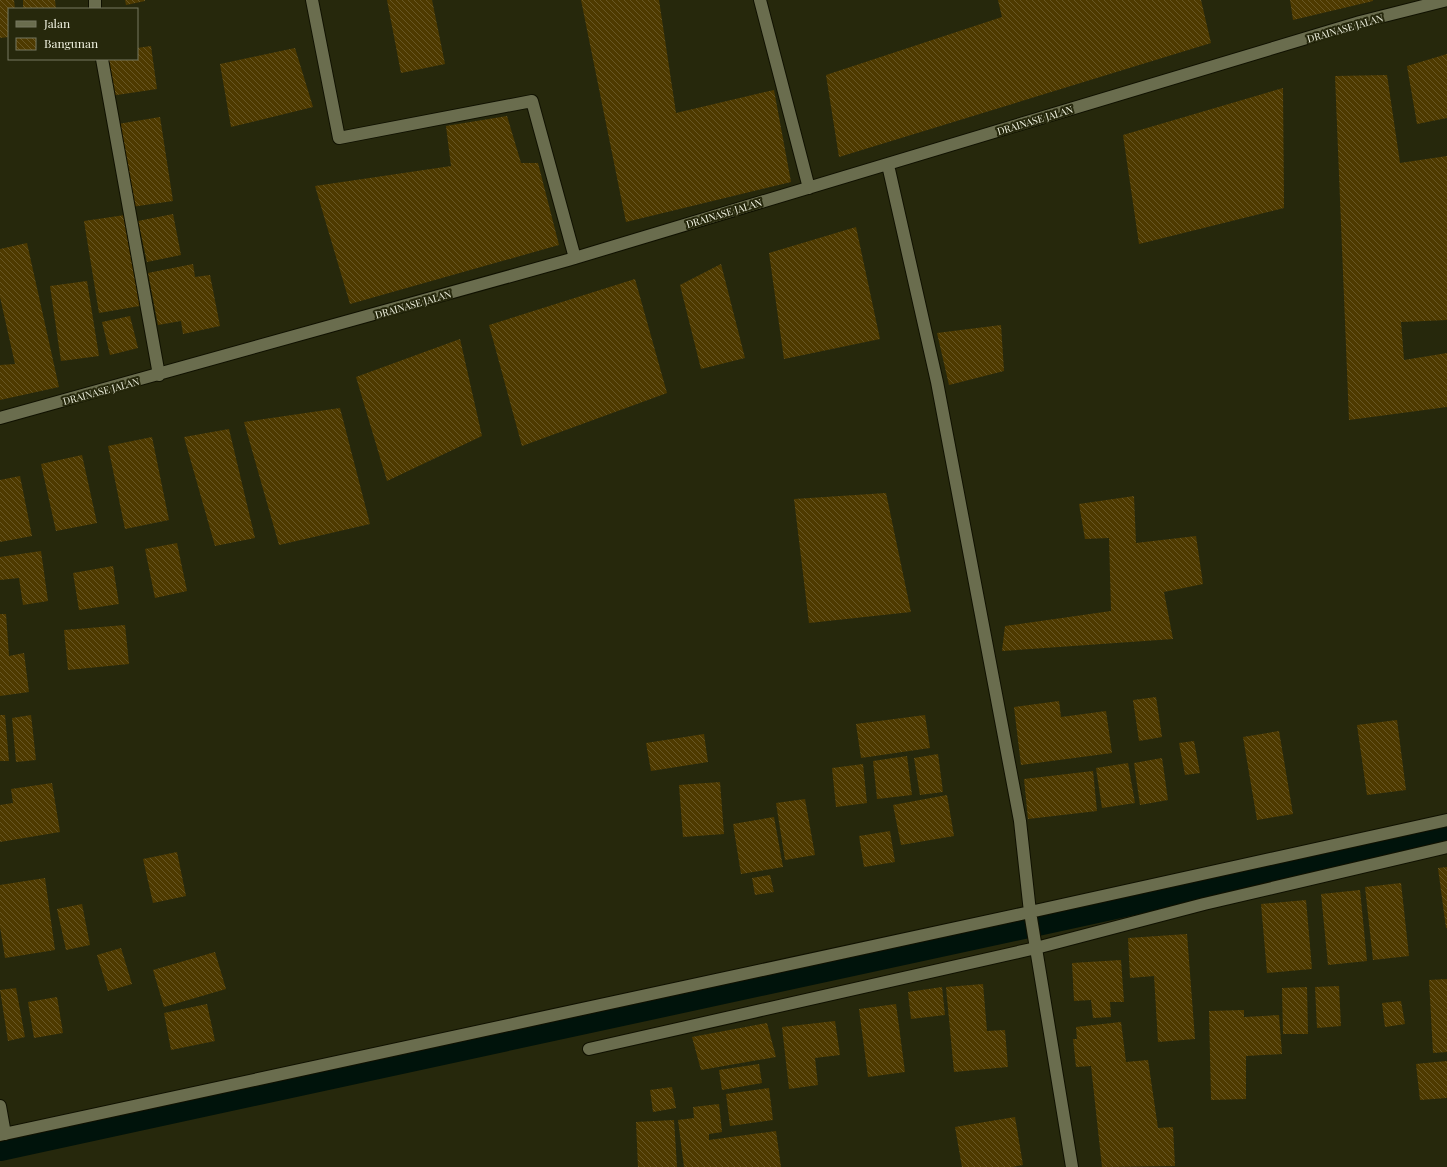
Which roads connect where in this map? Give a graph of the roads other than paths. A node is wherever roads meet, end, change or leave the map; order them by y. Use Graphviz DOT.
graph roads {
  1 [pos="312,0"];
  2 [pos="760,0"];
  3 [pos="1447,0"];
  4 [pos="102,60"];
  5 [pos="888,165"];
  6 [pos="809,188"];
  7 [pos="575,258"];
  8 [pos="159,375"];
  9 [pos="0,418"];
  10 [pos="1447,820"];
  11 [pos="1447,847"];
  12 [pos="1030,912"];
  13 [pos="1036,948"];
  14 [pos="590,1049"];
  15 [pos="0,1106"];
  16 [pos="3,1134"];
  17 [pos="1072,1167"];
  1 -- 7 [label="street"];
  2 -- 6 [label="street"];
  3 -- 5 [label="street, DRAINASE JALAN"];
  4 -- 8 [label="street"];
  5 -- 6 [label="street, DRAINASE JALAN"];
  5 -- 12 [label="street"];
  6 -- 7 [label="street, DRAINASE JALAN"];
  7 -- 8 [label="street, DRAINASE JALAN"];
  8 -- 9 [label="street, DRAINASE JALAN"];
  10 -- 12 [label="street"];
  11 -- 13 [label="street"];
  12 -- 13 [label="street"];
  12 -- 16 [label="street"];
  13 -- 14 [label="street"];
  13 -- 17 [label="street"];
  15 -- 16 [label="street"];
}
